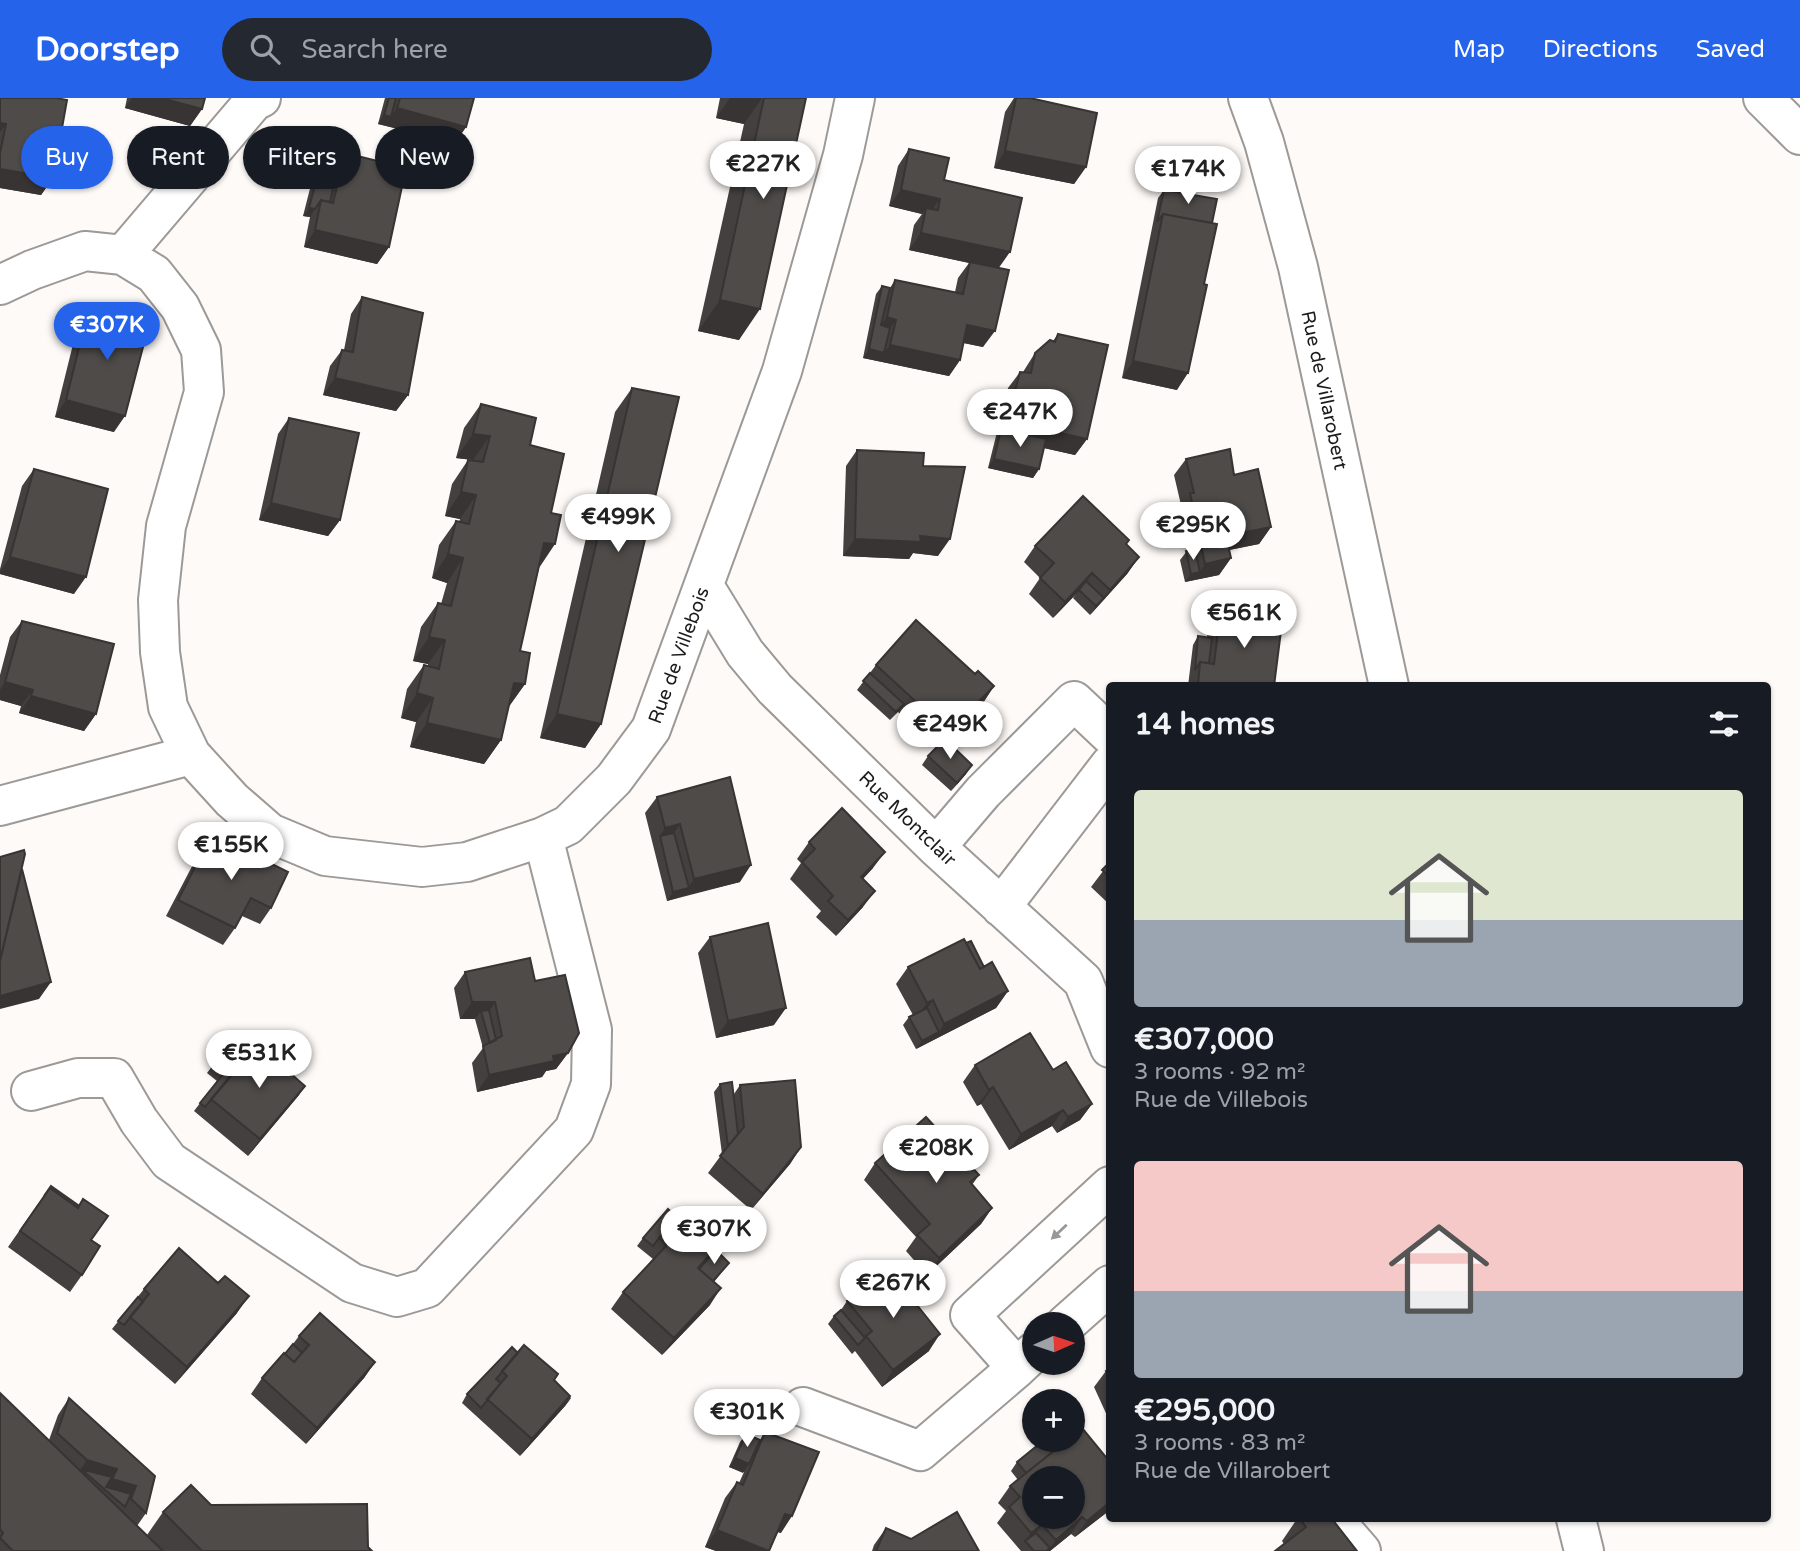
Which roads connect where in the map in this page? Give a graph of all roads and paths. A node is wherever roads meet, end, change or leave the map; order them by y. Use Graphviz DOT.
graph roads {
  1 [pos="261,98"];
  2 [pos="855,98"];
  3 [pos="1248,98"];
  4 [pos="1763,98"];
  5 [pos="1800,135"];
  6 [pos="123,255"];
  7 [pos="0,285"];
  8 [pos="704,586"];
  9 [pos="1388,682"];
  10 [pos="1106,731"];
  11 [pos="191,755"];
  12 [pos="1106,770"];
  13 [pos="0,806"];
  14 [pos="543,837"];
  15 [pos="936,846"];
  16 [pos="1001,907"];
  17 [pos="1106,1038"];
  18 [pos="31,1091"];
  19 [pos="1106,1190"];
  20 [pos="1106,1289"];
  21 [pos="1080,1312"];
  22 [pos="1022,1357"];
  23 [pos="1022,1363"];
  24 [pos="803,1407"];
  25 [pos="1335,1522"];
  26 [pos="1577,1522"];
  27 [pos="1361,1551"];
  28 [pos="1584,1551"];
  1 -- 6 [label="street"];
  2 -- 8 [label="street, Rue de Villebois"];
  3 -- 9 [label="street, Rue de Villarobert"];
  4 -- 5 [label="street"];
  6 -- 7 [label="street, Rue de Villebois"];
  6 -- 11 [label="street, Rue de Villebois"];
  8 -- 14 [label="street, Rue de Villebois"];
  8 -- 15 [label="street, Rue Montclair"];
  10 -- 15 [label="street"];
  11 -- 13 [label="street"];
  11 -- 14 [label="street, Rue de Villebois"];
  12 -- 16 [label="street"];
  14 -- 18 [label="street"];
  15 -- 16 [label="street, Rue Montclair"];
  16 -- 17 [label="street, Rue Montclair"];
  19 -- 22 [label="street, one-way"];
  20 -- 21 [label="street"];
  23 -- 24 [label="street"];
  25 -- 27 [label="street"];
  26 -- 28 [label="street"];
}
